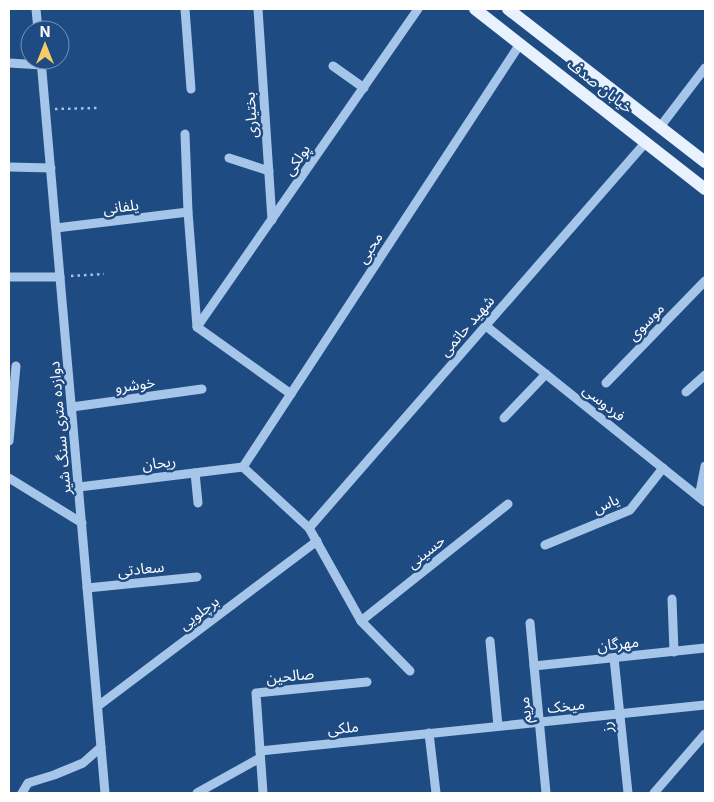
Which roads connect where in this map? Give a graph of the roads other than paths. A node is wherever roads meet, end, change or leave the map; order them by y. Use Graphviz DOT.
graph roads {
  1 [pos="185,9"];
  2 [pos="258,9"];
  3 [pos="418,9"];
  4 [pos="475,9"];
  5 [pos="508,9"];
  6 [pos="520,44"];
  7 [pos="333,66"];
  8 [pos="705,68"];
  9 [pos="43,70"];
  10 [pos="364,88"];
  11 [pos="191,89"];
  12 [pos="660,127"];
  13 [pos="185,134"];
  14 [pos="646,142"];
  15 [pos="229,158"];
  16 [pos="705,162"];
  17 [pos="9,167"];
  18 [pos="51,168"];
  19 [pos="269,171"];
  20 [pos="705,188"];
  21 [pos="188,212"];
  22 [pos="272,220"];
  23 [pos="56,228"];
  24 [pos="9,277"];
  25 [pos="60,277"];
  26 [pos="705,281"];
  27 [pos="486,326"];
  28 [pos="197,327"];
  29 [pos="16,366"];
  30 [pos="546,374"];
  31 [pos="705,375"];
  32 [pos="606,383"];
  33 [pos="202,389"];
  34 [pos="686,392"];
  35 [pos="291,394"];
  36 [pos="72,407"];
  37 [pos="504,418"];
  38 [pos="9,441"];
  39 [pos="705,466"];
  40 [pos="243,468"];
  41 [pos="663,468"];
  42 [pos="195,473"];
  43 [pos="9,478"];
  44 [pos="79,487"];
  45 [pos="703,497"];
  46 [pos="198,503"];
  47 [pos="508,504"];
  48 [pos="82,523"];
  49 [pos="309,528"];
  50 [pos="316,541"];
  51 [pos="544,545"];
  52 [pos="197,577"];
  53 [pos="88,588"];
  54 [pos="672,599"];
  55 [pos="361,621"];
  56 [pos="530,623"];
  57 [pos="490,641"];
  58 [pos="705,648"];
  59 [pos="674,652"];
  60 [pos="614,658"];
  61 [pos="534,666"];
  62 [pos="410,671"];
  63 [pos="367,682"];
  64 [pos="705,705"];
  65 [pos="98,706"];
  66 [pos="620,714"];
  67 [pos="540,722"];
  68 [pos="498,726"];
  69 [pos="429,733"];
  70 [pos="705,734"];
  71 [pos="101,747"];
  72 [pos="260,754"];
  73 [pos="22,793"];
  74 [pos="105,793"];
  75 [pos="197,793"];
  76 [pos="263,793"];
  77 [pos="436,793"];
  78 [pos="546,793"];
  79 [pos="628,793"];
  80 [pos="654,793"];
  1 -- 11 [label="street"];
  2 -- 19 [label="street, بختیاری"];
  3 -- 10 [label="street, پولکی"];
  4 -- 6 [label="main road, خیابان صدف"];
  5 -- 12 [label="main road, خیابان صدف"];
  6 -- 14 [label="main road, خیابان صدف"];
  6 -- 35 [label="street, محبی"];
  7 -- 10 [label="street"];
  8 -- 12 [label="street"];
  9 -- 18 [label="street, دوازده متری سنگ شیر"];
  10 -- 22 [label="street, پولکی"];
  12 -- 16 [label="main road, خیابان صدف"];
  13 -- 21 [label="street"];
  14 -- 20 [label="main road, خیابان صدف"];
  14 -- 27 [label="street, شهید حاتمی"];
  15 -- 19 [label="street"];
  17 -- 18 [label="street"];
  18 -- 23 [label="street, دوازده متری سنگ شیر"];
  19 -- 22 [label="street, بختیاری"];
  21 -- 23 [label="street, یلفانی"];
  21 -- 28 [label="street"];
  22 -- 28 [label="street, پولکی"];
  23 -- 25 [label="street, دوازده متری سنگ شیر"];
  24 -- 25 [label="street"];
  25 -- 36 [label="street, دوازده متری سنگ شیر"];
  26 -- 32 [label="street, موسوی"];
  27 -- 30 [label="street, فردوسی"];
  27 -- 49 [label="street, شهید حاتمی"];
  28 -- 35 [label="street"];
  29 -- 38 [label="street"];
  30 -- 37 [label="street"];
  30 -- 41 [label="street, فردوسی"];
  31 -- 34 [label="street"];
  33 -- 36 [label="street, خوشرو"];
  35 -- 40 [label="street, محبی"];
  36 -- 44 [label="street, دوازده متری سنگ شیر"];
  39 -- 45 [label="street"];
  40 -- 42 [label="street, ریحان"];
  40 -- 49 [label="street"];
  41 -- 45 [label="street, فردوسی"];
  41 -- 51 [label="street, یاس"];
  42 -- 44 [label="street, ریحان"];
  42 -- 46 [label="street"];
  43 -- 48 [label="street"];
  44 -- 48 [label="street, دوازده متری سنگ شیر"];
  47 -- 55 [label="street, حسینی"];
  48 -- 53 [label="street, دوازده متری سنگ شیر"];
  49 -- 50 [label="street"];
  50 -- 55 [label="street"];
  50 -- 65 [label="street, برچلویی"];
  52 -- 53 [label="street, سعادتی"];
  53 -- 65 [label="street, دوازده متری سنگ شیر"];
  54 -- 59 [label="street"];
  55 -- 62 [label="street"];
  56 -- 61 [label="street, مریم"];
  57 -- 68 [label="street"];
  58 -- 59 [label="street, مهرگان"];
  59 -- 60 [label="street, مهرگان"];
  60 -- 61 [label="street, مهرگان"];
  60 -- 66 [label="street, رز"];
  61 -- 67 [label="street, مریم"];
  63 -- 72 [label="street, صالحین"];
  64 -- 66 [label="street, میخک"];
  65 -- 71 [label="street, دوازده متری سنگ شیر"];
  66 -- 67 [label="street, میخک"];
  66 -- 79 [label="street, رز"];
  67 -- 68 [label="street, میخک"];
  67 -- 78 [label="street, مریم"];
  68 -- 69 [label="street, میخک"];
  69 -- 72 [label="street, ملکی"];
  69 -- 77 [label="street"];
  70 -- 80 [label="street"];
  71 -- 73 [label="street"];
  71 -- 74 [label="street, دوازده متری سنگ شیر"];
  72 -- 75 [label="street, ملکی"];
  72 -- 76 [label="street, صالحین"];
}
